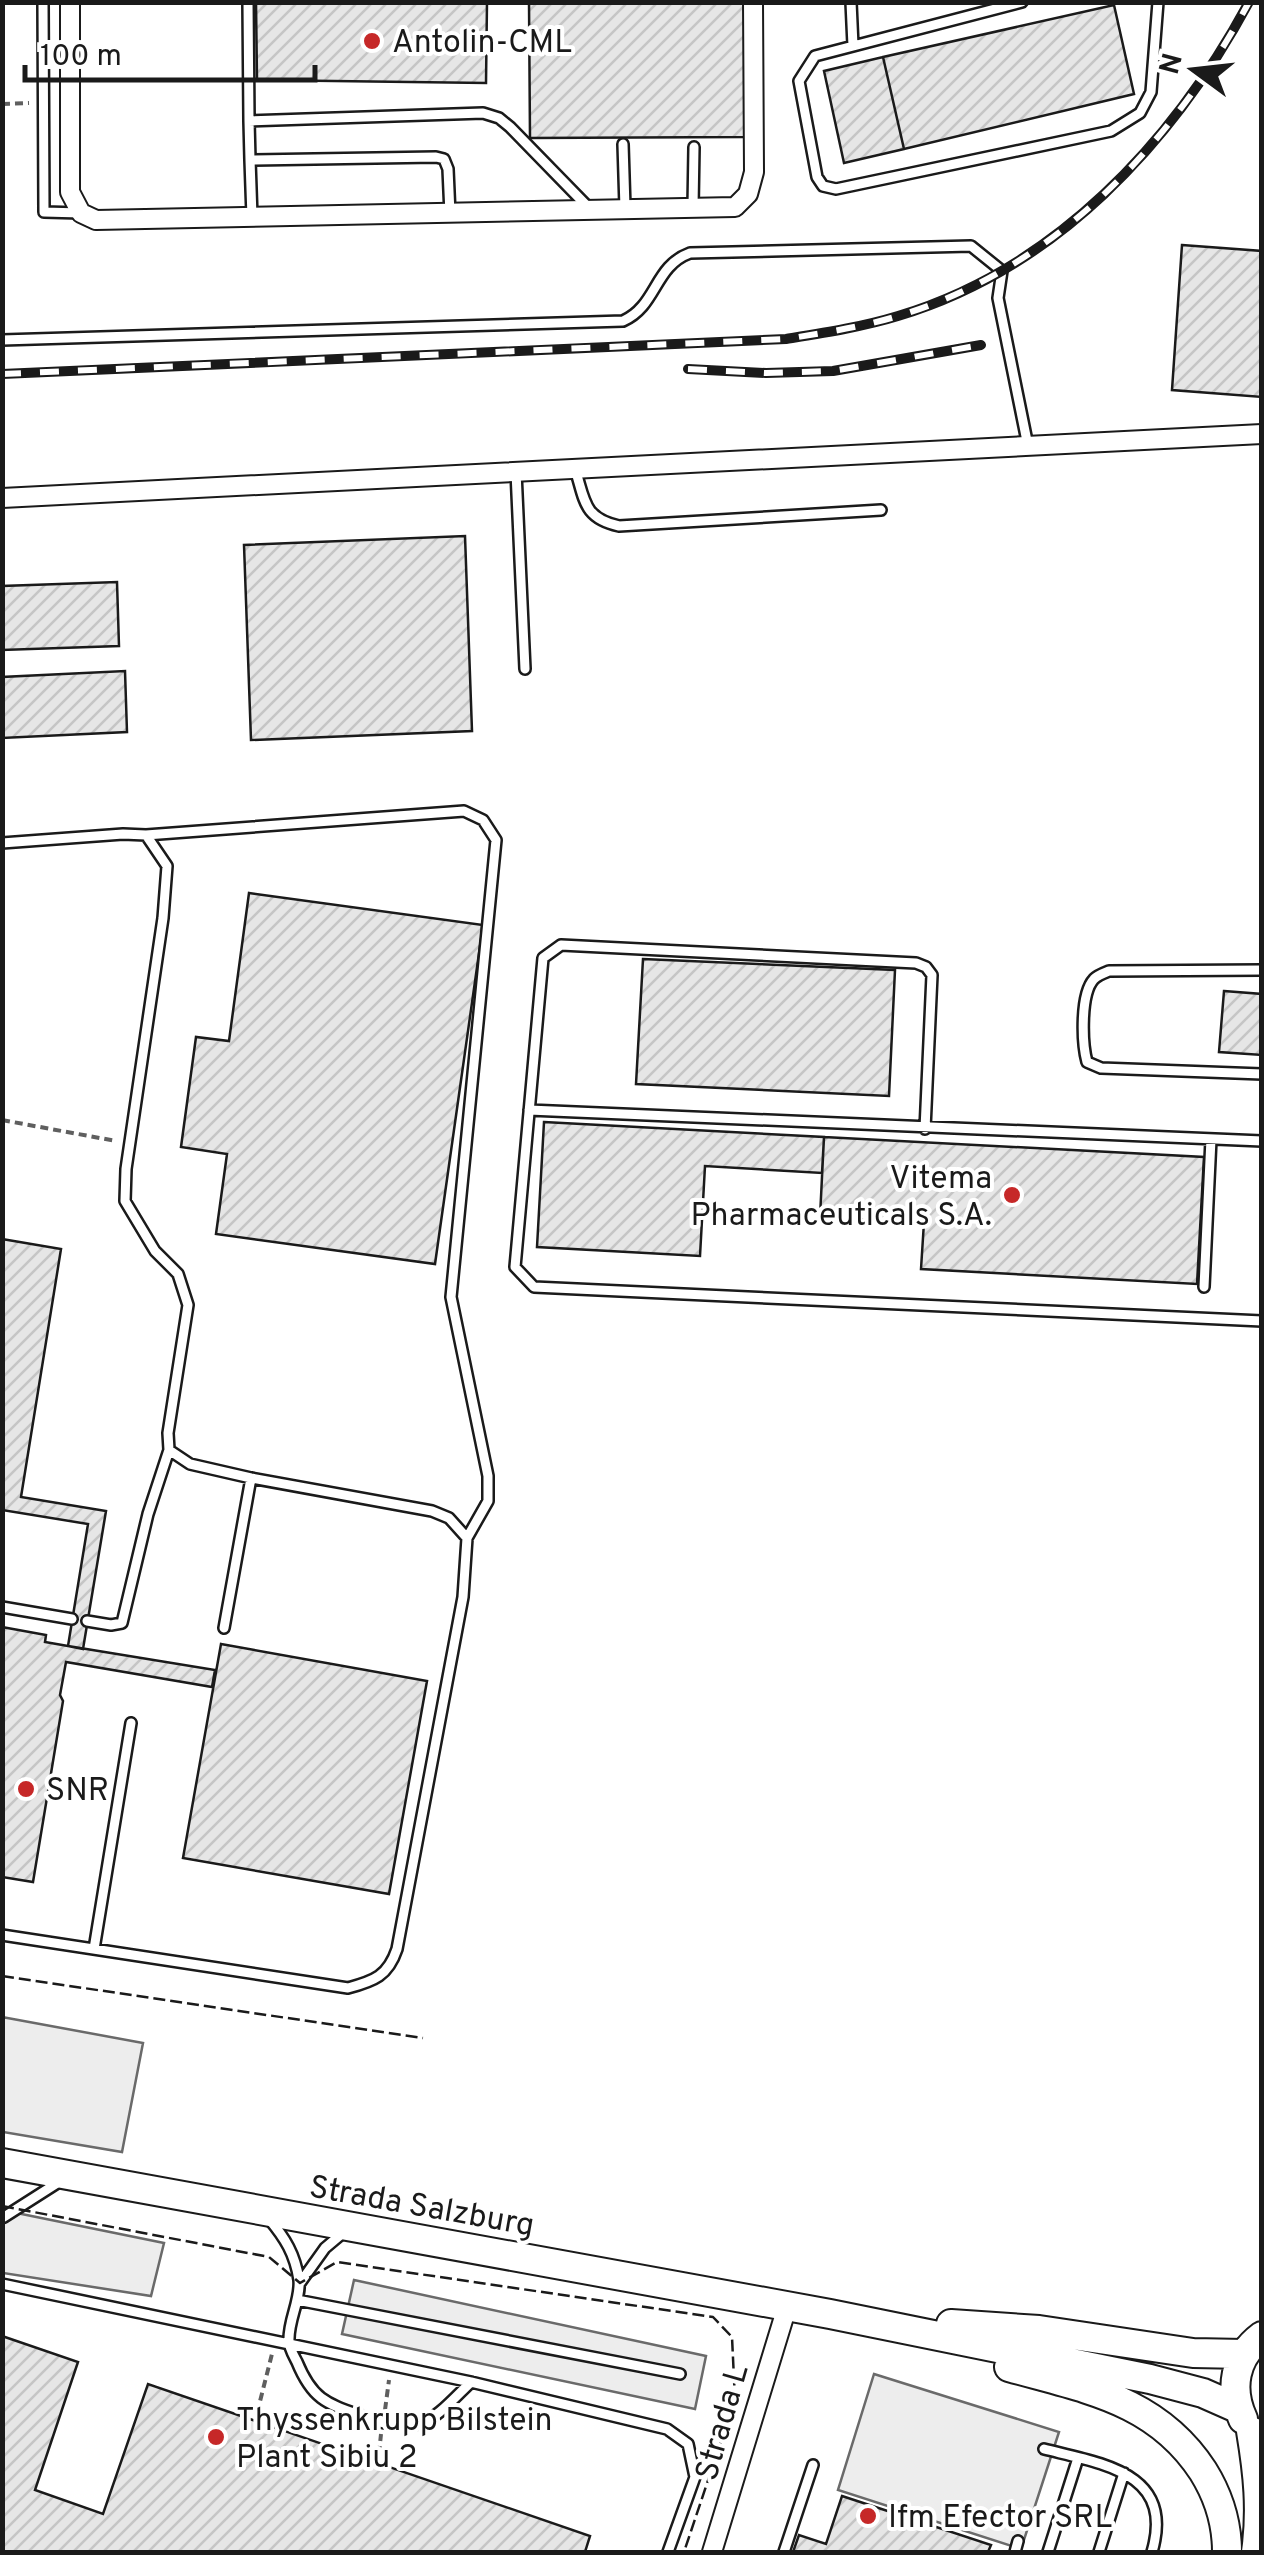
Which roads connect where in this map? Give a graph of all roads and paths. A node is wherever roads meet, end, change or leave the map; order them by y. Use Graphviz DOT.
graph roads {
  1 [pos="43,2"];
  2 [pos="70,2"];
  3 [pos="248,2"];
  4 [pos="753,2"];
  5 [pos="851,2"];
  6 [pos="1158,2"];
  7 [pos="1017,3"];
  8 [pos="853,46"];
  9 [pos="44,103"];
  10 [pos="2,104"];
  11 [pos="249,121"];
  12 [pos="623,144"];
  13 [pos="694,148"];
  14 [pos="250,160"];
  15 [pos="693,207"];
  16 [pos="625,208"];
  17 [pos="590,209"];
  18 [pos="81,214"];
  19 [pos="450,214"];
  20 [pos="252,217"];
  21 [pos="2,340"];
  22 [pos="1262,434"];
  23 [pos="1028,446"];
  24 [pos="575,469"];
  25 [pos="516,472"];
  26 [pos="2,498"];
  27 [pos="881,510"];
  28 [pos="525,669"];
  29 [pos="146,835"];
  30 [pos="2,843"];
  31 [pos="1262,970"];
  32 [pos="1262,1074"];
  33 [pos="529,1110"];
  34 [pos="2,1120"];
  35 [pos="925,1129"];
  36 [pos="1211,1139"];
  37 [pos="1262,1141"];
  38 [pos="130,1144"];
  39 [pos="1204,1287"];
  40 [pos="1262,1321"];
  41 [pos="170,1450"];
  42 [pos="251,1478"];
  43 [pos="467,1538"];
  44 [pos="2,1606"];
  45 [pos="72,1618"];
  46 [pos="88,1621"];
  47 [pos="224,1628"];
  48 [pos="131,1722"];
  49 [pos="2,1935"];
  50 [pos="94,1948"];
  51 [pos="2,2163"];
  52 [pos="69,2175"];
  53 [pos="264,2213"];
  54 [pos="3,2219"];
  55 [pos="350,2227"];
  56 [pos="300,2283"];
  57 [pos="2,2284"];
  58 [pos="296,2300"];
  59 [pos="786,2307"];
  60 [pos="830,2314"];
  61 [pos="276,2340"];
  62 [pos="289,2343"];
  63 [pos="1253,2345"];
  64 [pos="680,2374"];
  65 [pos="471,2382"];
  66 [pos="256,2413"];
  67 [pos="1250,2426"];
  68 [pos="1044,2449"];
  69 [pos="1078,2458"];
  70 [pos="813,2465"];
  71 [pos="1124,2472"];
  72 [pos="1018,2541"];
  73 [pos="668,2552"];
  74 [pos="712,2552"];
  75 [pos="784,2552"];
  76 [pos="1015,2552"];
  77 [pos="1048,2552"];
  78 [pos="1099,2552"];
  79 [pos="1152,2552"];
  80 [pos="1227,2552"];
  81 [pos="1256,2552"];
  1 -- 9 [label="lane"];
  2 -- 18 [label="street"];
  3 -- 11 [label="lane"];
  4 -- 15 [label="street"];
  5 -- 8 [label="lane"];
  6 -- 8 [label="lane"];
  7 -- 8 [label="lane"];
  9 -- 10 [label="path"];
  9 -- 18 [label="lane"];
  11 -- 14 [label="lane"];
  11 -- 17 [label="lane"];
  12 -- 16 [label="lane"];
  13 -- 15 [label="lane"];
  14 -- 19 [label="lane"];
  14 -- 20 [label="lane"];
  15 -- 16 [label="street"];
  16 -- 17 [label="street"];
  17 -- 19 [label="street"];
  18 -- 20 [label="street"];
  19 -- 20 [label="street"];
  21 -- 23 [label="lane"];
  22 -- 23 [label="street"];
  23 -- 24 [label="street"];
  24 -- 25 [label="street"];
  24 -- 27 [label="lane"];
  25 -- 26 [label="street"];
  25 -- 28 [label="lane"];
  29 -- 30 [label="lane"];
  29 -- 38 [label="lane"];
  29 -- 43 [label="lane"];
  31 -- 32 [label="lane"];
  33 -- 35 [label="lane"];
  33 -- 35 [label="lane"];
  33 -- 40 [label="lane"];
  34 -- 38 [label="path"];
  35 -- 36 [label="lane"];
  36 -- 37 [label="lane"];
  36 -- 39 [label="lane"];
  38 -- 41 [label="lane"];
  41 -- 42 [label="lane"];
  41 -- 46 [label="lane"];
  42 -- 43 [label="lane"];
  42 -- 47 [label="lane"];
  43 -- 50 [label="lane"];
  44 -- 45 [label="lane"];
  48 -- 50 [label="lane"];
  49 -- 50 [label="lane"];
  51 -- 52 [label="main road, Strada Salzburg"];
  52 -- 53 [label="main road, Strada Salzburg"];
  52 -- 54 [label="lane"];
  53 -- 55 [label="main road, Strada Salzburg"];
  53 -- 56 [label="lane"];
  55 -- 56 [label="lane"];
  55 -- 59 [label="main road, Strada Salzburg"];
  56 -- 58 [label="lane"];
  57 -- 61 [label="lane"];
  58 -- 62 [label="lane"];
  58 -- 64 [label="lane"];
  59 -- 60 [label="main road, Strada Salzburg"];
  59 -- 74 [label="street, Strada L"];
  60 -- 63 [label="main road, Strada Salzburg"];
  60 -- 67 [label="main road, Strada Salzburg"];
  60 -- 80 [label="main road"];
  61 -- 62 [label="lane"];
  61 -- 66 [label="path"];
  62 -- 65 [label="lane"];
  62 -- 65 [label="lane"];
  63 -- 67 [label="main road"];
  65 -- 73 [label="lane"];
  67 -- 81 [label="main road"];
  68 -- 69 [label="lane"];
  69 -- 71 [label="lane"];
  69 -- 77 [label="lane"];
  70 -- 75 [label="lane"];
  71 -- 78 [label="lane"];
  71 -- 79 [label="lane"];
  72 -- 76 [label="lane"];
}
